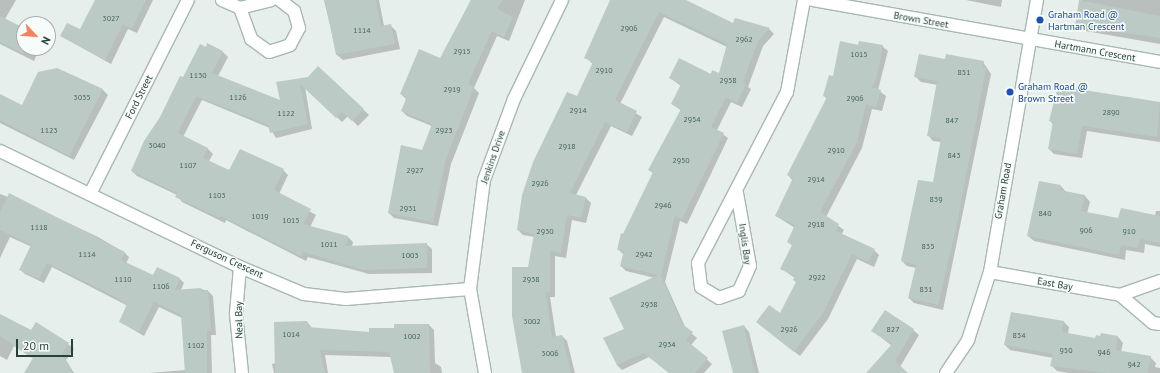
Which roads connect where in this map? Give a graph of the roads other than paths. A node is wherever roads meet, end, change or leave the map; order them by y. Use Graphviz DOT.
graph roads {
  1 [pos="188,0"];
  2 [pos="222,0"];
  3 [pos="272,0"];
  4 [pos="280,0"];
  5 [pos="562,0"];
  6 [pos="804,0"];
  7 [pos="812,0"];
  8 [pos="1037,0"];
  9 [pos="240,8"];
  10 [pos="1030,39"];
  11 [pos="1160,62"];
  12 [pos="0,151"];
  13 [pos="737,193"];
  14 [pos="90,194"];
  15 [pos="240,267"];
  16 [pos="990,272"];
  17 [pos="1160,281"];
  18 [pos="470,289"];
  19 [pos="1120,295"];
  20 [pos="1160,324"];
  21 [pos="242,373"];
  22 [pos="485,373"];
  23 [pos="946,373"];
  1 -- 14 [label="street, Ford Street"];
  2 -- 9 [label="street"];
  3 -- 9 [label="street"];
  4 -- 9 [label="street"];
  5 -- 18 [label="street, Jenkins Drive"];
  6 -- 13 [label="street, Inglis Bay"];
  7 -- 10 [label="street, Brown Street"];
  8 -- 10 [label="street, Graham Road"];
  10 -- 11 [label="street, Hartmann Crescent"];
  10 -- 16 [label="street, Graham Road"];
  12 -- 14 [label="street, Ferguson Crescent"];
  13 -- 13 [label="street, Inglis Bay"];
  14 -- 15 [label="street, Ferguson Crescent"];
  15 -- 18 [label="street, Ferguson Crescent"];
  15 -- 21 [label="street, Neal Bay"];
  16 -- 19 [label="street, East Bay"];
  16 -- 23 [label="street, Graham Road"];
  17 -- 19 [label="street, East Bay"];
  18 -- 22 [label="street, Jenkins Drive"];
  19 -- 20 [label="street"];
}
